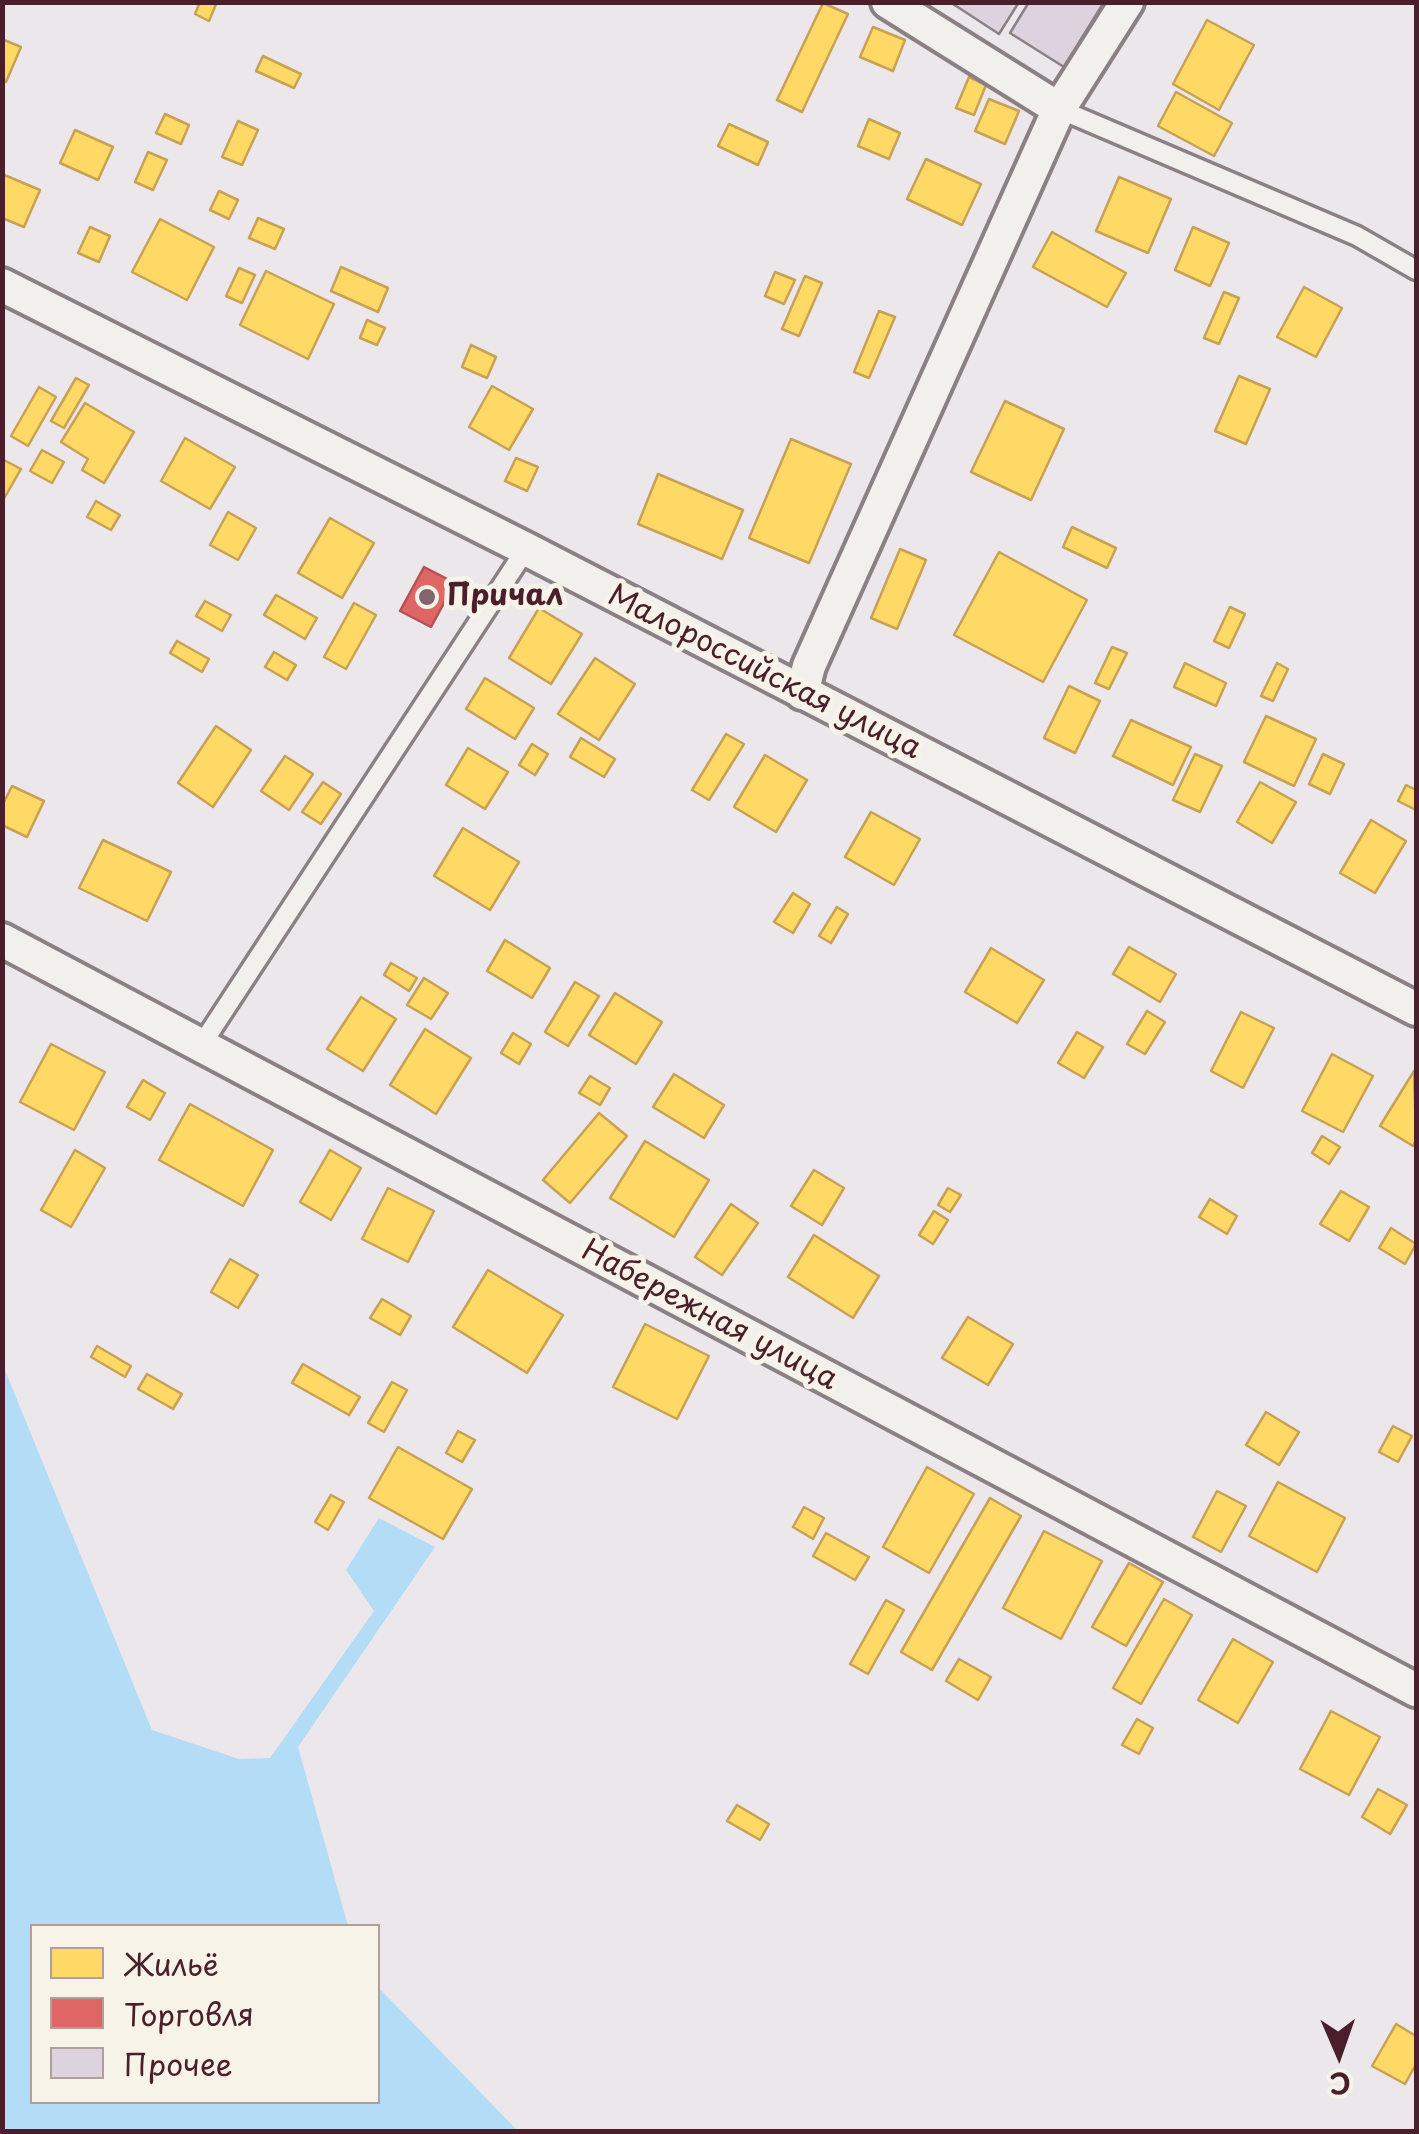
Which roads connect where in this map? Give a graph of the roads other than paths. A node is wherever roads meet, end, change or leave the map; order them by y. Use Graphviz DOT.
graph roads {
  1 [pos="888,2"];
  2 [pos="1126,2"];
  3 [pos="1059,109"];
  4 [pos="1416,270"];
  5 [pos="2,286"];
  6 [pos="526,549"];
  7 [pos="802,693"];
  8 [pos="2,940"];
  9 [pos="1416,1009"];
  10 [pos="202,1044"];
  11 [pos="1416,1690"];
  1 -- 3 [label="street"];
  2 -- 3 [label="street"];
  3 -- 4 [label="lane"];
  3 -- 7 [label="street"];
  5 -- 6 [label="street, Малороссийская улица"];
  6 -- 7 [label="street, Малороссийская улица"];
  6 -- 10 [label="lane"];
  7 -- 9 [label="street, Малороссийская улица"];
  8 -- 10 [label="street, Набережная улица"];
  10 -- 11 [label="street, Набережная улица"];
}
